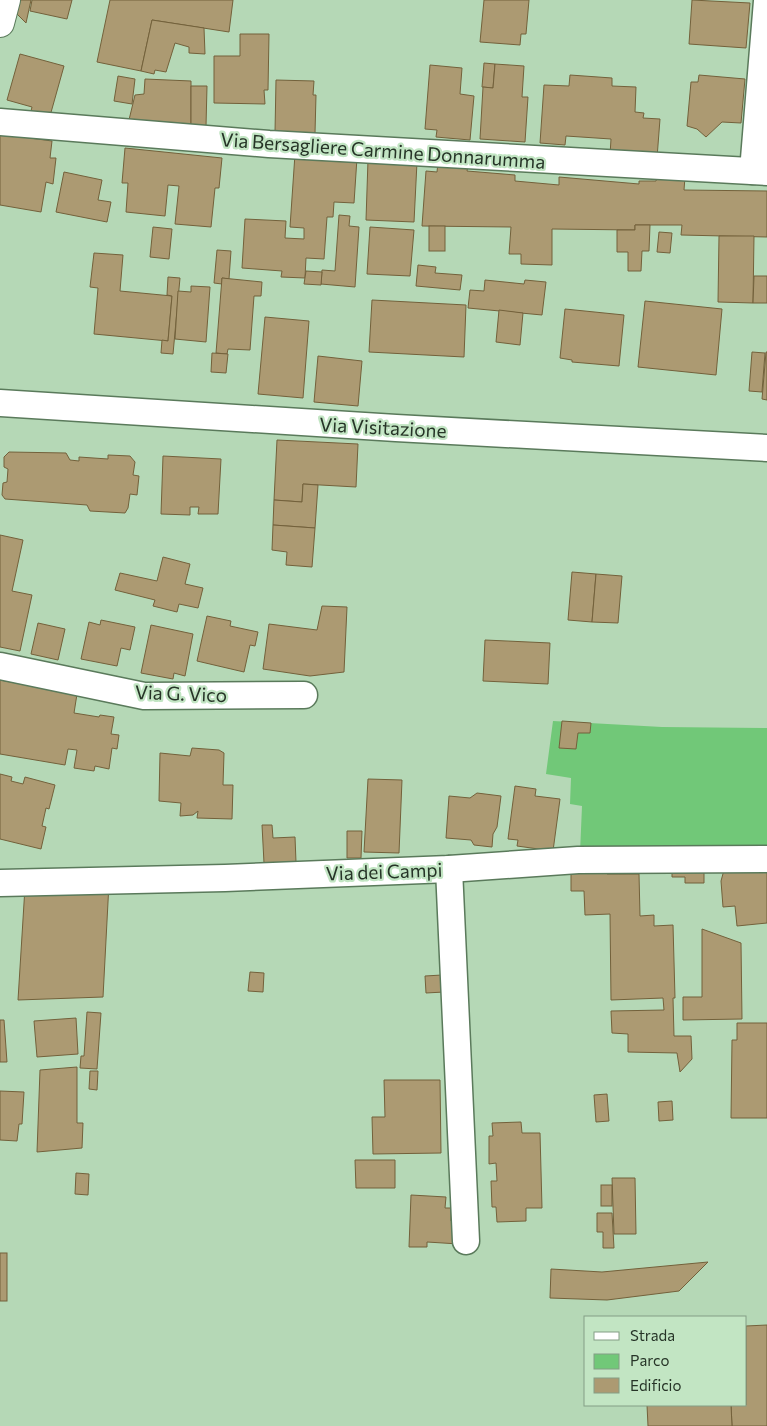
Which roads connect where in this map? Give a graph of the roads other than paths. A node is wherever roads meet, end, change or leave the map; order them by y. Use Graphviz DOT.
graph roads {
  1 [pos="6,0"];
  2 [pos="767,1"];
  3 [pos="0,23"];
  4 [pos="0,122"];
  5 [pos="760,172"];
  6 [pos="0,403"];
  7 [pos="767,448"];
  8 [pos="0,666"];
  9 [pos="304,695"];
  10 [pos="767,859"];
  11 [pos="449,869"];
  12 [pos="0,883"];
  13 [pos="466,1241"];
  1 -- 3 [label="main road"];
  2 -- 5 [label="street"];
  4 -- 5 [label="street, Via Bersagliere Carmine Donnarumma"];
  6 -- 7 [label="street, Via Visitazione"];
  8 -- 9 [label="street, Via G. Vico"];
  10 -- 11 [label="street, Via dei Campi"];
  11 -- 12 [label="street, Via dei Campi"];
  11 -- 13 [label="street"];
}
